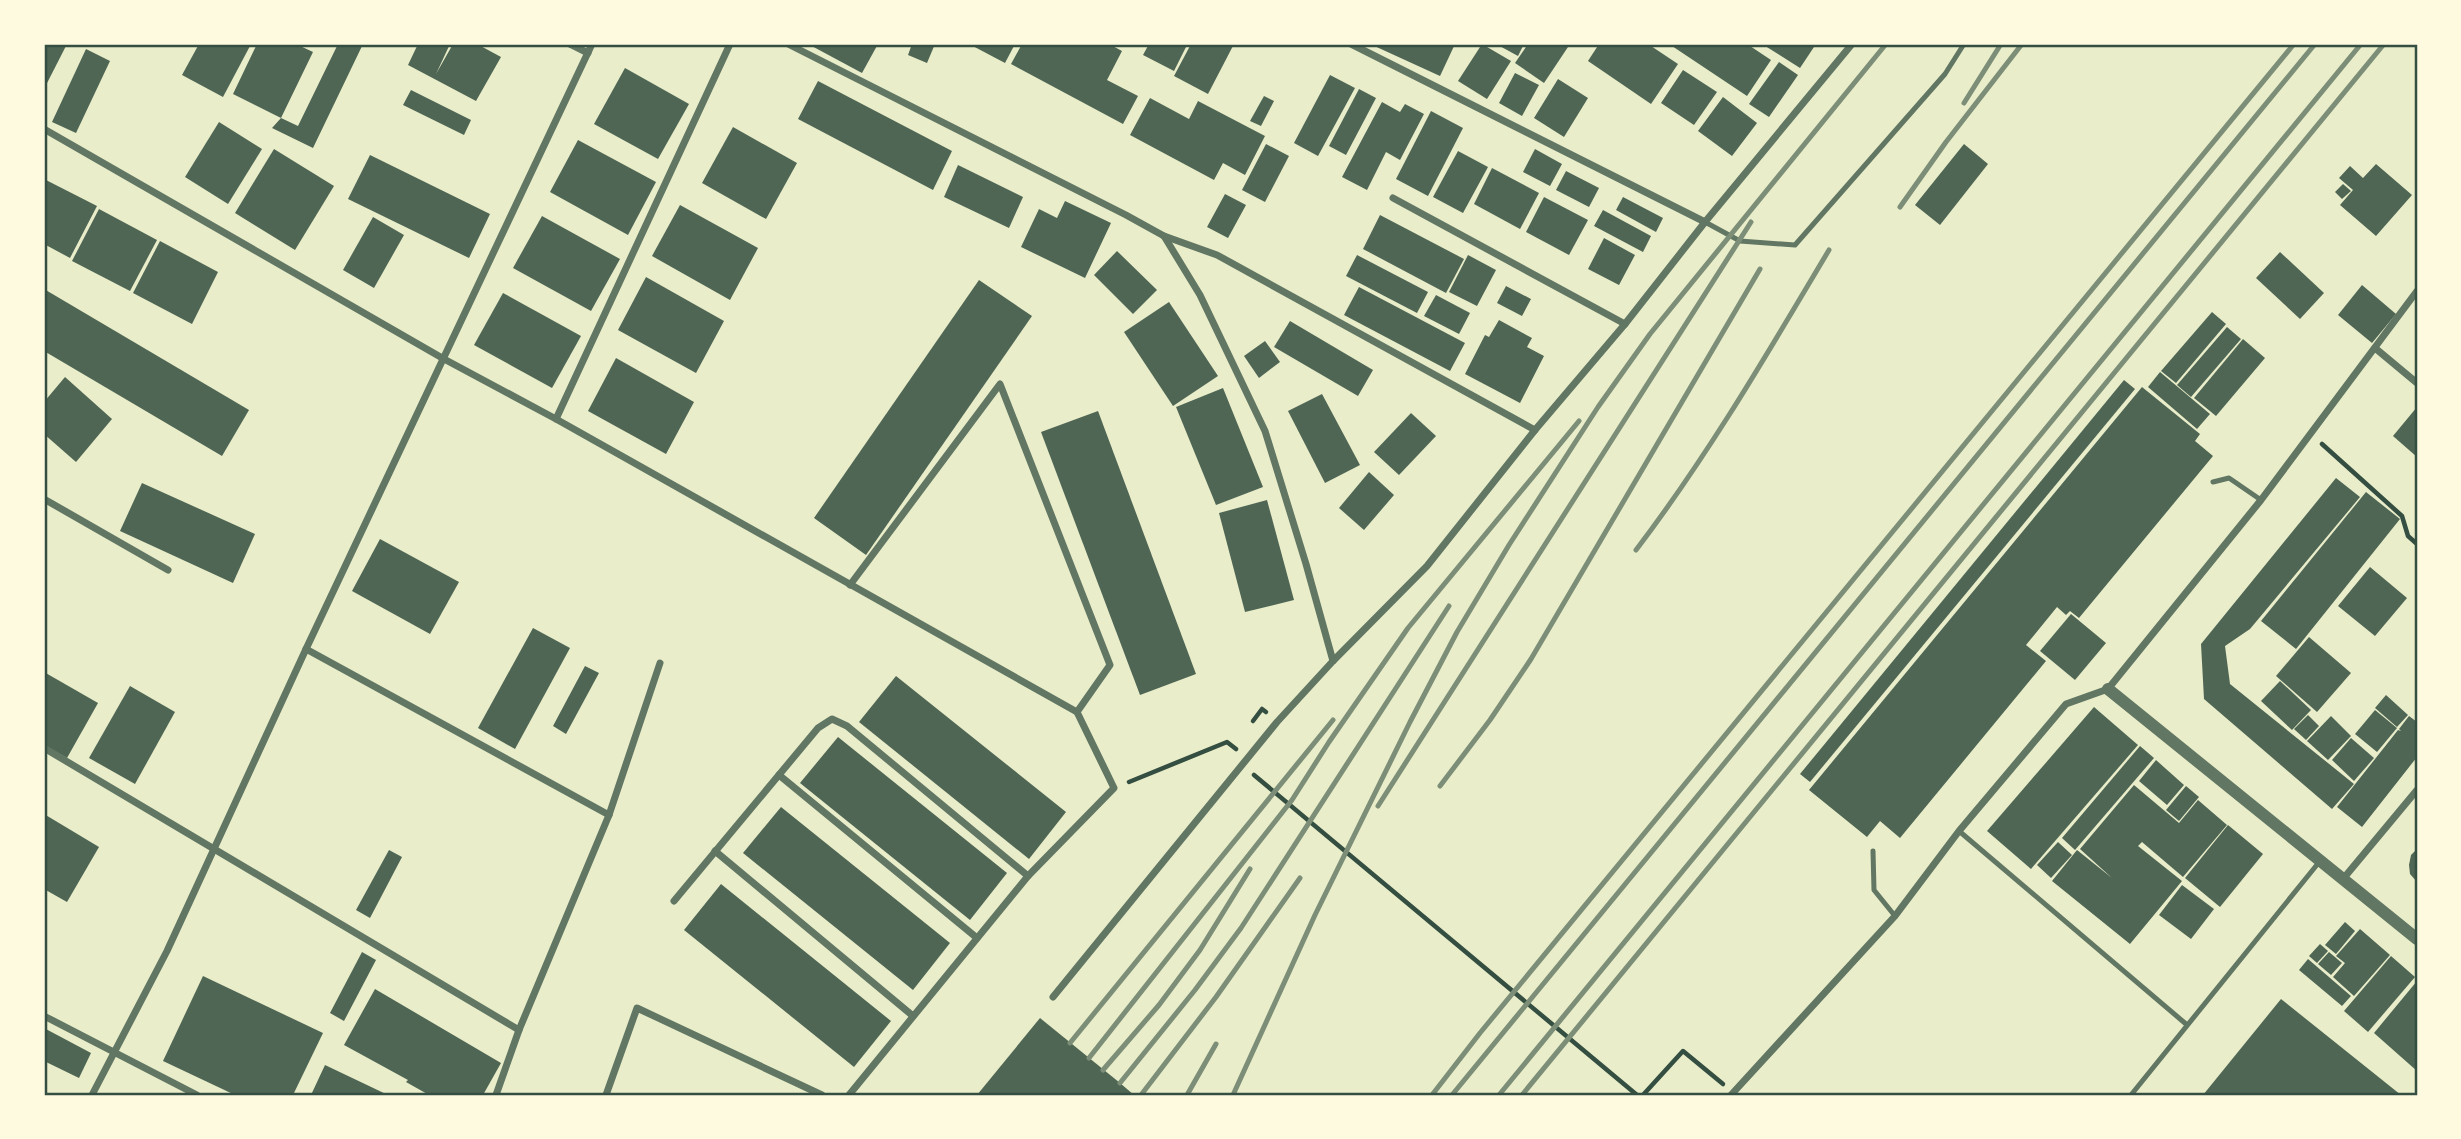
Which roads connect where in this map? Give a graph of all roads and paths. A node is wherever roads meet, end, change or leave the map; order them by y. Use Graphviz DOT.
graph roads {
  1 [pos="570,44"];
  2 [pos="592,44"];
  3 [pos="730,44"];
  4 [pos="788,44"];
  5 [pos="1351,44"];
  6 [pos="1964,44"];
  7 [pos="1849,45"];
  8 [pos="588,53"];
  9 [pos="44,129"];
  10 [pos="1393,198"];
  11 [pos="1705,222"];
  12 [pos="1164,236"];
  13 [pos="2417,291"];
  14 [pos="1625,324"];
  15 [pos="2375,348"];
  16 [pos="444,359"];
  17 [pos="2417,383"];
  18 [pos="556,419"];
  19 [pos="1535,430"];
  20 [pos="2311,434"];
  21 [pos="2213,482"];
  22 [pos="44,499"];
  23 [pos="2261,499"];
  24 [pos="2417,544"];
  25 [pos="168,570"];
  26 [pos="850,585"];
  27 [pos="306,649"];
  28 [pos="1333,661"];
  29 [pos="660,663"];
  30 [pos="2108,689"];
  31 [pos="1077,712"];
  32 [pos="44,748"];
  33 [pos="1248,758"];
  34 [pos="1249,770"];
  35 [pos="779,775"];
  36 [pos="1114,788"];
  37 [pos="2417,790"];
  38 [pos="609,815"];
  39 [pos="1959,831"];
  40 [pos="214,849"];
  41 [pos="715,851"];
  42 [pos="1873,851"];
  43 [pos="2320,861"];
  44 [pos="1028,876"];
  45 [pos="2343,879"];
  46 [pos="674,901"];
  47 [pos="1895,916"];
  48 [pos="977,938"];
  49 [pos="2417,939"];
  50 [pos="1053,997"];
  51 [pos="44,1016"];
  52 [pos="913,1016"];
  53 [pos="2186,1024"];
  54 [pos="519,1030"];
  55 [pos="115,1051"];
  56 [pos="1733,1094"];
  57 [pos="92,1095"];
  58 [pos="197,1095"];
  59 [pos="496,1095"];
  60 [pos="606,1095"];
  61 [pos="822,1095"];
  62 [pos="849,1095"];
  63 [pos="1637,1095"];
  64 [pos="1643,1095"];
  65 [pos="2131,1095"];
  1 -- 8 [label="street"];
  2 -- 8 [label="street"];
  3 -- 18 [label="street"];
  4 -- 12 [label="street"];
  5 -- 11 [label="street"];
  6 -- 11 [label="lane"];
  7 -- 11 [label="street"];
  8 -- 16 [label="street"];
  9 -- 16 [label="street"];
  10 -- 14 [label="street"];
  11 -- 14 [label="street"];
  12 -- 19 [label="street"];
  12 -- 28 [label="street"];
  13 -- 15 [label="street"];
  14 -- 19 [label="street"];
  15 -- 17 [label="street"];
  15 -- 20 [label="street"];
  16 -- 18 [label="street"];
  16 -- 27 [label="street"];
  18 -- 26 [label="street"];
  19 -- 28 [label="street"];
  20 -- 23 [label="street"];
  20 -- 24 [label="path"];
  21 -- 23 [label="lane"];
  22 -- 25 [label="street"];
  23 -- 30 [label="street"];
  26 -- 31 [label="street"];
  26 -- 31 [label="street"];
  27 -- 38 [label="street"];
  27 -- 40 [label="street"];
  28 -- 33 [label="street"];
  29 -- 38 [label="street"];
  30 -- 39 [label="street"];
  30 -- 43 [label="street"];
  31 -- 36 [label="street"];
  32 -- 40 [label="street"];
  33 -- 36 [label="path"];
  33 -- 50 [label="street"];
  34 -- 63 [label="path"];
  35 -- 41 [label="street"];
  35 -- 44 [label="street"];
  35 -- 48 [label="street"];
  36 -- 44 [label="street"];
  37 -- 45 [label="street"];
  38 -- 54 [label="street"];
  39 -- 47 [label="street"];
  39 -- 53 [label="lane"];
  40 -- 54 [label="street"];
  40 -- 55 [label="street"];
  41 -- 46 [label="street"];
  41 -- 52 [label="street"];
  42 -- 47 [label="lane"];
  43 -- 45 [label="street"];
  43 -- 53 [label="lane"];
  44 -- 48 [label="street"];
  45 -- 49 [label="street"];
  47 -- 56 [label="street"];
  48 -- 52 [label="street"];
  51 -- 55 [label="street"];
  52 -- 62 [label="street"];
  53 -- 65 [label="lane"];
  54 -- 59 [label="street"];
  55 -- 57 [label="street"];
  55 -- 58 [label="street"];
  56 -- 64 [label="path"];
  60 -- 61 [label="street"];
}
